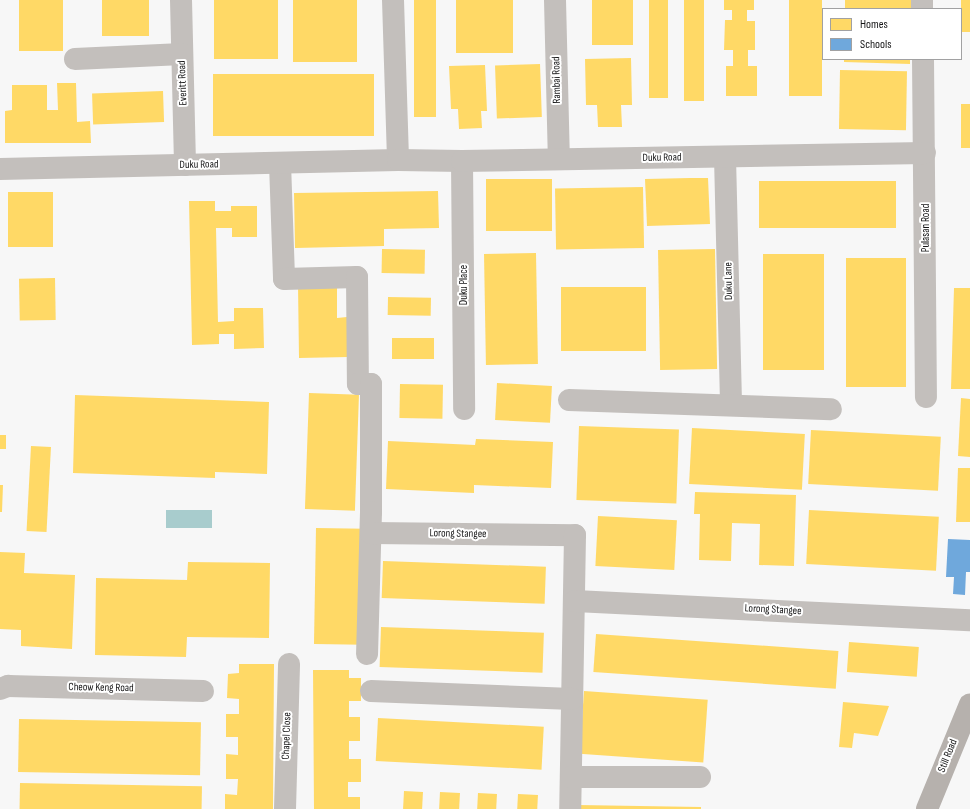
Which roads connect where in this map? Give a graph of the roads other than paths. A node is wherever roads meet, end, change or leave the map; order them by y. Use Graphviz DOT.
graph roads {
  1 [pos="181,0"];
  2 [pos="393,0"];
  3 [pos="556,0"];
  4 [pos="182,54"];
  5 [pos="75,59"];
  6 [pos="923,60"];
  7 [pos="925,153"];
  8 [pos="725,157"];
  9 [pos="559,159"];
  10 [pos="398,160"];
  11 [pos="462,161"];
  12 [pos="280,163"];
  13 [pos="185,166"];
  14 [pos="0,169"];
  15 [pos="926,397"];
  16 [pos="569,400"];
  17 [pos="731,405"];
  18 [pos="464,409"];
  19 [pos="831,409"];
  20 [pos="371,533"];
  21 [pos="575,600"];
  22 [pos="970,620"];
  23 [pos="367,654"];
  24 [pos="289,664"];
  25 [pos="0,689"];
  26 [pos="203,691"];
  27 [pos="371,691"];
  28 [pos="572,699"];
  29 [pos="970,704"];
  30 [pos="570,777"];
  31 [pos="700,777"];
  32 [pos="285,809"];
  33 [pos="570,809"];
  34 [pos="927,809"];
  1 -- 4 [label="street, Everitt Road"];
  2 -- 10 [label="street"];
  3 -- 9 [label="street, Rambai Road"];
  4 -- 5 [label="street"];
  4 -- 13 [label="street, Everitt Road"];
  6 -- 7 [label="street, Pulasan Road"];
  7 -- 8 [label="street, Duku Road"];
  7 -- 15 [label="street, Pulasan Road"];
  8 -- 9 [label="street, Duku Road"];
  8 -- 17 [label="street, Duku Lane"];
  9 -- 11 [label="street, Duku Road"];
  10 -- 11 [label="street, Duku Road"];
  10 -- 12 [label="street, Duku Road"];
  11 -- 18 [label="street, Duku Place"];
  12 -- 13 [label="street, Duku Road"];
  12 -- 20 [label="street"];
  13 -- 14 [label="street, Duku Road"];
  16 -- 17 [label="street"];
  17 -- 19 [label="street"];
  20 -- 21 [label="street, Lorong Stangee"];
  20 -- 23 [label="street"];
  21 -- 22 [label="street, Lorong Stangee"];
  21 -- 28 [label="street, Lorong Stangee"];
  24 -- 32 [label="street, Chapel Close"];
  25 -- 26 [label="street, Cheow Keng Road"];
  27 -- 28 [label="street"];
  28 -- 30 [label="street, Lorong Stangee"];
  29 -- 34 [label="highway, Still Road"];
  30 -- 31 [label="street"];
  30 -- 33 [label="street, Lorong Stangee"];
}
